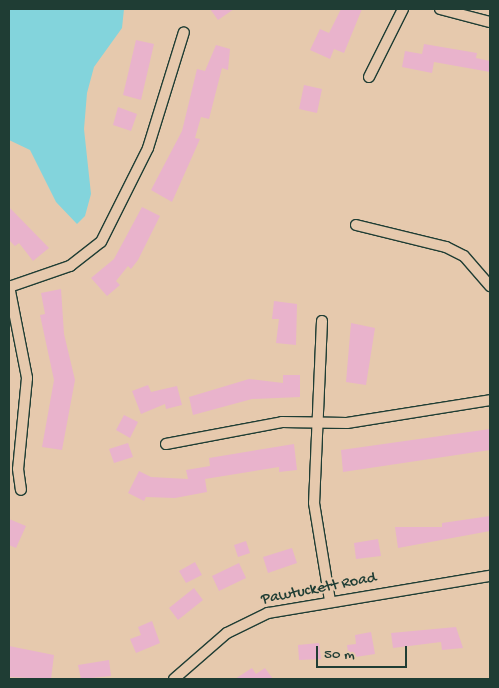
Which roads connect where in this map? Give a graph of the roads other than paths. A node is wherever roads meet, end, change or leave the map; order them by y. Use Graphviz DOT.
graph roads {
  1 [pos="403,9"];
  2 [pos="440,9"];
  3 [pos="490,22"];
  4 [pos="184,32"];
  5 [pos="369,77"];
  6 [pos="356,225"];
  7 [pos="9,286"];
  8 [pos="490,286"];
  9 [pos="322,321"];
  10 [pos="490,400"];
  11 [pos="318,422"];
  12 [pos="166,444"];
  13 [pos="21,490"];
  14 [pos="490,576"];
  15 [pos="330,601"];
  16 [pos="174,679"];
  1 -- 5 [label="street"];
  2 -- 3 [label="street"];
  4 -- 7 [label="street"];
  6 -- 8 [label="street"];
  7 -- 13 [label="street"];
  9 -- 11 [label="street"];
  10 -- 11 [label="street"];
  11 -- 12 [label="street"];
  11 -- 15 [label="street"];
  14 -- 15 [label="street, Pawtuckett Road"];
  15 -- 16 [label="street, Pawtuckett Road"];
}
